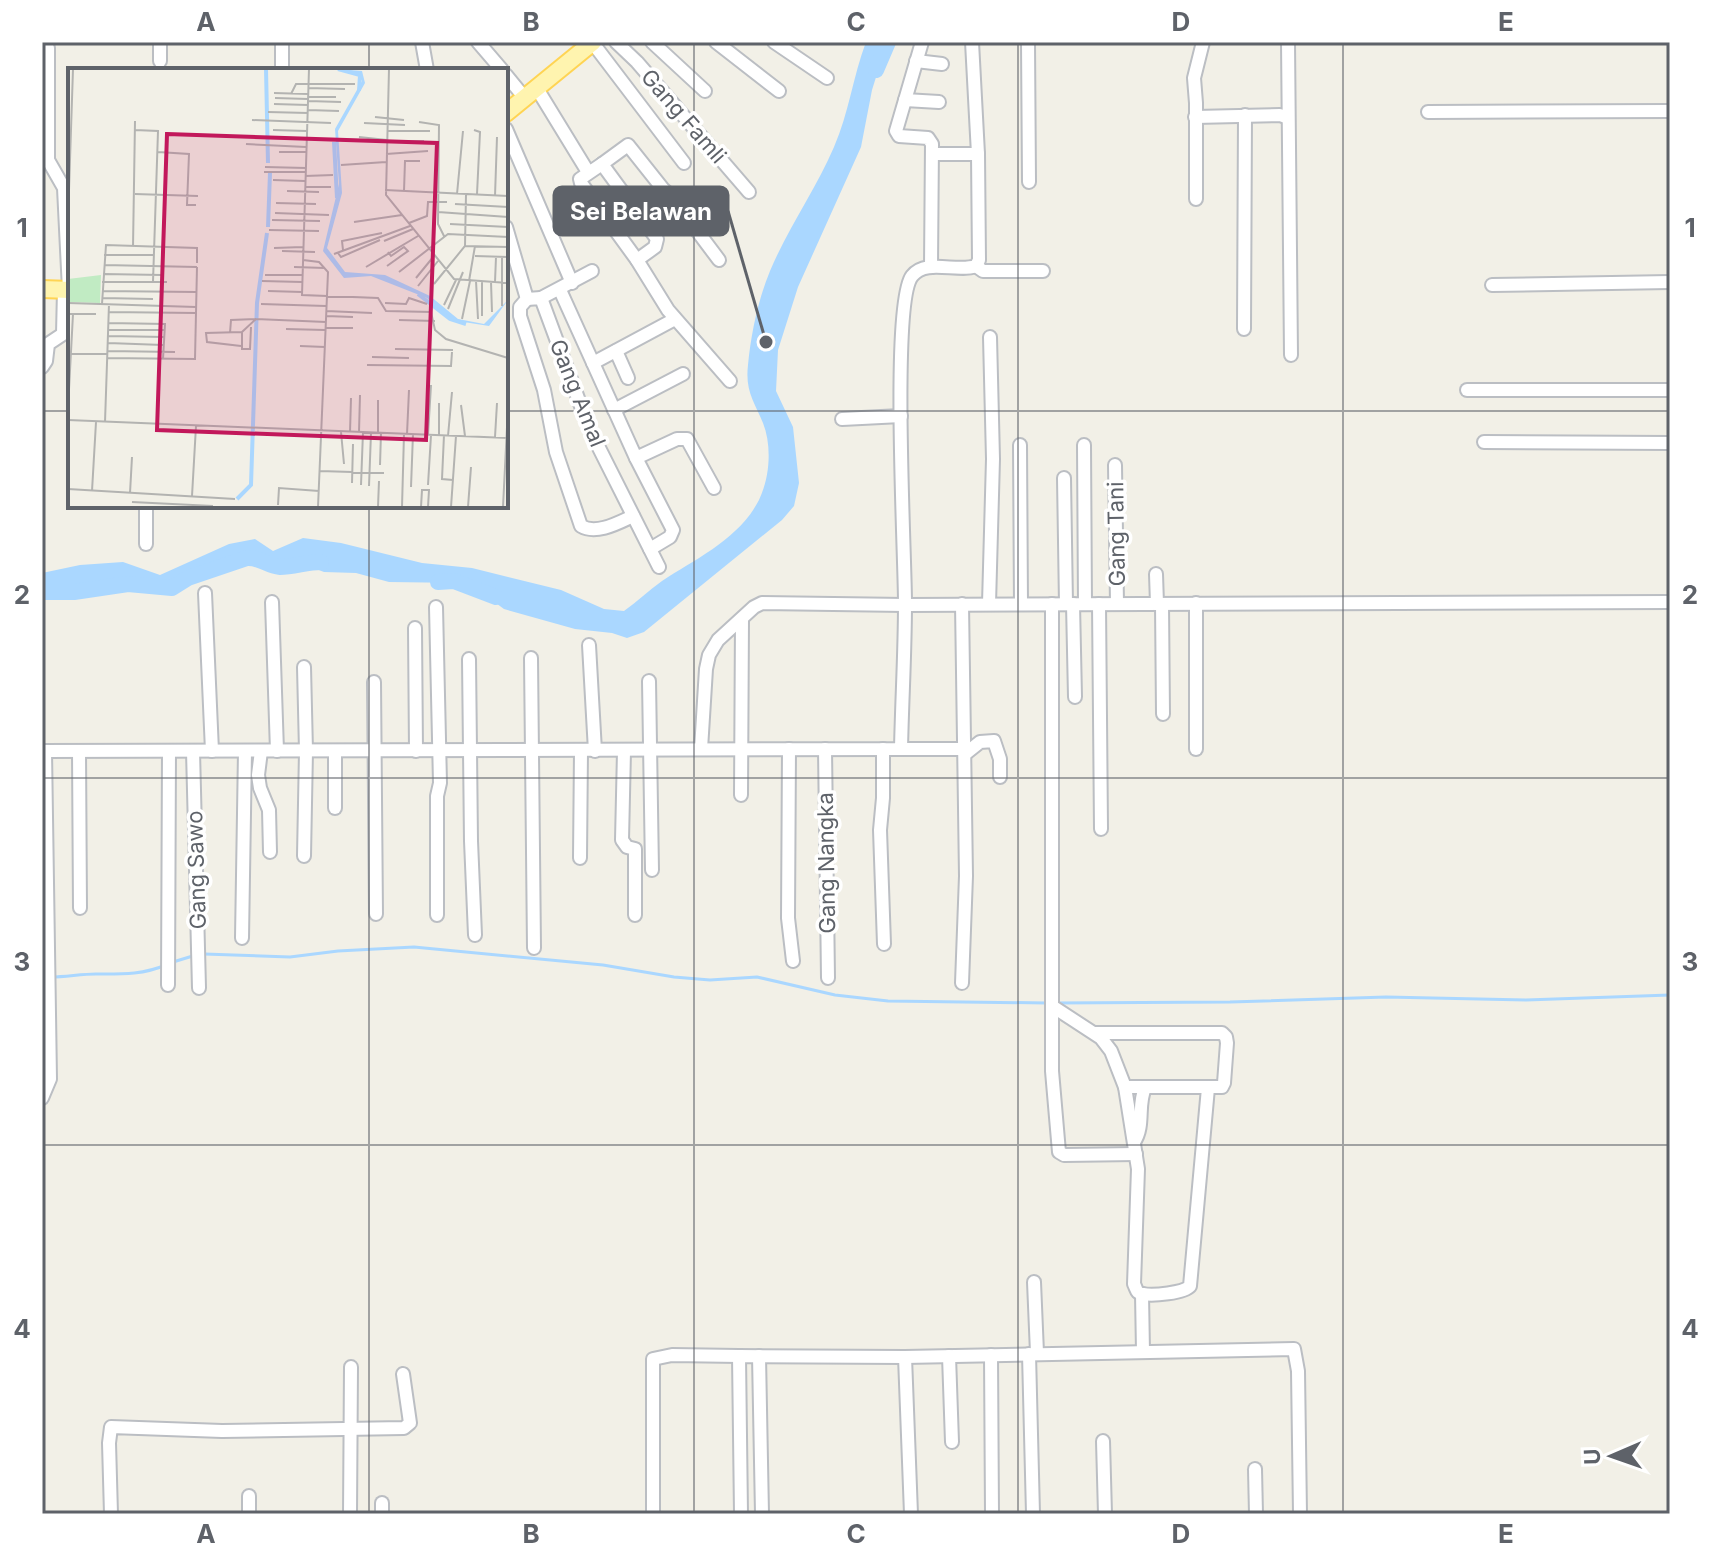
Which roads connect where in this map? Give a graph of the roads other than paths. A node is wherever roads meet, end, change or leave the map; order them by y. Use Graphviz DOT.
graph roads {
  1 [pos="160,42"];
  2 [pos="282,42"];
  3 [pos="422,42"];
  4 [pos="478,42"];
  5 [pos="593,42"];
  6 [pos="616,42"];
  7 [pos="652,42"];
  8 [pos="716,42"];
  9 [pos="774,42"];
  10 [pos="922,42"];
  11 [pos="972,42"];
  12 [pos="1028,42"];
  13 [pos="1203,42"];
  14 [pos="1288,42"];
  15 [pos="48,48"];
  16 [pos="160,61"];
  17 [pos="916,61"];
  18 [pos="942,64"];
  19 [pos="282,68"];
  20 [pos="427,68"];
  21 [pos="500,68"];
  22 [pos="508,76"];
  23 [pos="827,78"];
  24 [pos="705,91"];
  25 [pos="779,91"];
  26 [pos="530,92"];
  27 [pos="905,100"];
  28 [pos="939,102"];
  29 [pos="508,111"];
  30 [pos="1670,111"];
  31 [pos="1428,112"];
  32 [pos="1245,115"];
  33 [pos="1195,117"];
  34 [pos="1288,118"];
  35 [pos="508,134"];
  36 [pos="932,154"];
  37 [pos="978,154"];
  38 [pos="684,163"];
  39 [pos="602,164"];
  40 [pos="588,172"];
  41 [pos="1029,182"];
  42 [pos="749,192"];
  43 [pos="1196,199"];
  44 [pos="508,234"];
  45 [pos="637,260"];
  46 [pos="719,260"];
  47 [pos="976,266"];
  48 [pos="931,267"];
  49 [pos="592,271"];
  50 [pos="1043,271"];
  51 [pos="1670,282"];
  52 [pos="572,283"];
  53 [pos="1492,285"];
  54 [pos="42,289"];
  55 [pos="68,290"];
  56 [pos="560,290"];
  57 [pos="541,298"];
  58 [pos="527,299"];
  59 [pos="675,319"];
  60 [pos="1244,329"];
  61 [pos="990,337"];
  62 [pos="616,351"];
  63 [pos="1291,355"];
  64 [pos="593,363"];
  65 [pos="42,367"];
  66 [pos="683,374"];
  67 [pos="628,378"];
  68 [pos="730,381"];
  69 [pos="1467,390"];
  70 [pos="1670,390"];
  71 [pos="614,410"];
  72 [pos="901,416"];
  73 [pos="842,419"];
  74 [pos="1484,442"];
  75 [pos="1670,443"];
  76 [pos="1020,445"];
  77 [pos="1084,445"];
  78 [pos="636,458"];
  79 [pos="1115,465"];
  80 [pos="1064,478"];
  81 [pos="714,488"];
  82 [pos="146,508"];
  83 [pos="633,516"];
  84 [pos="146,544"];
  85 [pos="650,549"];
  86 [pos="659,567"];
  87 [pos="1156,574"];
  88 [pos="205,593"];
  89 [pos="272,602"];
  90 [pos="1670,602"];
  91 [pos="1196,603"];
  92 [pos="962,604"];
  93 [pos="989,604"];
  94 [pos="1021,604"];
  95 [pos="1052,604"];
  96 [pos="1075,604"];
  97 [pos="1099,604"];
  98 [pos="1117,604"];
  99 [pos="1159,604"];
  100 [pos="905,605"];
  101 [pos="436,607"];
  102 [pos="742,619"];
  103 [pos="415,628"];
  104 [pos="589,645"];
  105 [pos="531,658"];
  106 [pos="469,659"];
  107 [pos="304,667"];
  108 [pos="649,681"];
  109 [pos="374,682"];
  110 [pos="1075,697"];
  111 [pos="1163,714"];
  112 [pos="701,749"];
  113 [pos="789,749"];
  114 [pos="825,749"];
  115 [pos="883,749"];
  116 [pos="901,749"];
  117 [pos="1196,749"];
  118 [pos="740,750"];
  119 [pos="44,751"];
  120 [pos="79,751"];
  121 [pos="169,751"];
  122 [pos="193,751"];
  123 [pos="212,751"];
  124 [pos="245,751"];
  125 [pos="261,751"];
  126 [pos="277,751"];
  127 [pos="306,751"];
  128 [pos="335,751"];
  129 [pos="374,751"];
  130 [pos="416,751"];
  131 [pos="439,751"];
  132 [pos="470,751"];
  133 [pos="531,751"];
  134 [pos="581,751"];
  135 [pos="595,751"];
  136 [pos="624,751"];
  137 [pos="651,751"];
  138 [pos="964,752"];
  139 [pos="1000,777"];
  140 [pos="741,795"];
  141 [pos="335,808"];
  142 [pos="1101,829"];
  143 [pos="270,852"];
  144 [pos="304,856"];
  145 [pos="580,858"];
  146 [pos="652,870"];
  147 [pos="80,908"];
  148 [pos="376,914"];
  149 [pos="437,915"];
  150 [pos="635,915"];
  151 [pos="475,935"];
  152 [pos="242,938"];
  153 [pos="884,944"];
  154 [pos="534,948"];
  155 [pos="793,961"];
  156 [pos="828,978"];
  157 [pos="168,980"];
  158 [pos="962,983"];
  159 [pos="199,988"];
  160 [pos="1051,1001"];
  161 [pos="1096,1033"];
  162 [pos="1125,1087"];
  163 [pos="1145,1088"];
  164 [pos="1208,1088"];
  165 [pos="42,1098"];
  166 [pos="1135,1148"];
  167 [pos="1034,1282"];
  168 [pos="1142,1294"];
  169 [pos="1143,1352"];
  170 [pos="1033,1354"];
  171 [pos="991,1355"];
  172 [pos="739,1356"];
  173 [pos="759,1356"];
  174 [pos="949,1356"];
  175 [pos="905,1357"];
  176 [pos="351,1367"];
  177 [pos="403,1374"];
  178 [pos="350,1429"];
  179 [pos="1103,1441"];
  180 [pos="952,1442"];
  181 [pos="1255,1469"];
  182 [pos="249,1496"];
  183 [pos="111,1514"];
  184 [pos="249,1514"];
  185 [pos="350,1514"];
  186 [pos="653,1514"];
  187 [pos="741,1514"];
  188 [pos="762,1514"];
  189 [pos="911,1514"];
  190 [pos="992,1514"];
  191 [pos="1033,1514"];
  192 [pos="1105,1514"];
  193 [pos="1256,1514"];
  194 [pos="1300,1514"];
  1 -- 16 [label="street"];
  2 -- 19 [label="street"];
  3 -- 20 [label="street"];
  4 -- 21 [label="street"];
  5 -- 26 [label="main road"];
  5 -- 38 [label="street"];
  6 -- 42 [label="street, Gang Famli"];
  7 -- 24 [label="street"];
  8 -- 25 [label="street"];
  9 -- 23 [label="street"];
  10 -- 17 [label="street"];
  11 -- 37 [label="street"];
  12 -- 41 [label="street"];
  13 -- 33 [label="street"];
  14 -- 34 [label="street"];
  15 -- 55 [label="street"];
  17 -- 18 [label="street"];
  17 -- 27 [label="street"];
  22 -- 26 [label="street"];
  26 -- 29 [label="main road"];
  26 -- 40 [label="street"];
  27 -- 28 [label="street"];
  27 -- 36 [label="street"];
  30 -- 31 [label="street"];
  32 -- 33 [label="street"];
  32 -- 34 [label="street"];
  32 -- 60 [label="street"];
  33 -- 43 [label="street"];
  34 -- 63 [label="street"];
  35 -- 52 [label="street"];
  36 -- 37 [label="street"];
  36 -- 48 [label="street"];
  37 -- 47 [label="street"];
  39 -- 40 [label="street"];
  39 -- 45 [label="street"];
  39 -- 46 [label="street"];
  40 -- 45 [label="street"];
  44 -- 58 [label="street"];
  45 -- 59 [label="street"];
  47 -- 48 [label="street"];
  47 -- 50 [label="street"];
  48 -- 72 [label="street"];
  49 -- 52 [label="street"];
  51 -- 53 [label="street"];
  52 -- 56 [label="street"];
  54 -- 55 [label="main road"];
  55 -- 65 [label="street"];
  56 -- 57 [label="street"];
  56 -- 64 [label="street"];
  57 -- 58 [label="street"];
  57 -- 83 [label="street, Gang Amal"];
  58 -- 83 [label="street"];
  59 -- 62 [label="street"];
  59 -- 68 [label="street"];
  61 -- 93 [label="street"];
  62 -- 64 [label="street"];
  62 -- 67 [label="street"];
  64 -- 71 [label="street"];
  66 -- 71 [label="street"];
  69 -- 70 [label="street"];
  71 -- 78 [label="street"];
  72 -- 73 [label="street"];
  72 -- 100 [label="street"];
  74 -- 75 [label="street"];
  76 -- 94 [label="street"];
  77 -- 96 [label="street"];
  78 -- 81 [label="street"];
  78 -- 85 [label="street"];
  79 -- 98 [label="street, Gang Tani"];
  80 -- 96 [label="street"];
  82 -- 84 [label="street"];
  83 -- 85 [label="street, Gang Amal"];
  85 -- 86 [label="street, Gang Amal"];
  87 -- 99 [label="street"];
  88 -- 123 [label="street"];
  89 -- 126 [label="street"];
  90 -- 91 [label="street"];
  91 -- 99 [label="street"];
  91 -- 117 [label="street"];
  92 -- 93 [label="street"];
  92 -- 100 [label="street"];
  92 -- 138 [label="street"];
  93 -- 94 [label="street"];
  94 -- 95 [label="street"];
  95 -- 96 [label="street"];
  95 -- 160 [label="street"];
  96 -- 97 [label="street"];
  96 -- 110 [label="street"];
  97 -- 98 [label="street"];
  97 -- 142 [label="street"];
  98 -- 99 [label="street"];
  99 -- 111 [label="street"];
  100 -- 102 [label="street"];
  100 -- 116 [label="street"];
  101 -- 131 [label="street"];
  102 -- 112 [label="street"];
  102 -- 118 [label="street"];
  103 -- 130 [label="street"];
  104 -- 135 [label="street"];
  105 -- 133 [label="street"];
  106 -- 132 [label="street"];
  107 -- 127 [label="street"];
  108 -- 137 [label="street"];
  109 -- 129 [label="street"];
  112 -- 118 [label="street"];
  112 -- 137 [label="street"];
  113 -- 114 [label="street"];
  113 -- 118 [label="street"];
  113 -- 155 [label="street"];
  114 -- 115 [label="street"];
  114 -- 156 [label="street, Gang Nangka"];
  115 -- 116 [label="street"];
  115 -- 153 [label="street"];
  116 -- 138 [label="street"];
  118 -- 140 [label="street"];
  119 -- 120 [label="street"];
  119 -- 165 [label="street"];
  120 -- 121 [label="street"];
  120 -- 147 [label="street"];
  121 -- 122 [label="street"];
  121 -- 157 [label="street"];
  122 -- 123 [label="street"];
  122 -- 159 [label="street, Gang Sawo"];
  123 -- 124 [label="street"];
  124 -- 125 [label="street"];
  124 -- 152 [label="street"];
  125 -- 126 [label="street"];
  125 -- 143 [label="street"];
  126 -- 127 [label="street"];
  127 -- 128 [label="street"];
  127 -- 144 [label="street"];
  128 -- 129 [label="street"];
  128 -- 141 [label="street"];
  129 -- 130 [label="street"];
  129 -- 148 [label="street"];
  130 -- 131 [label="street"];
  131 -- 132 [label="street"];
  131 -- 149 [label="street"];
  132 -- 133 [label="street"];
  132 -- 151 [label="street"];
  133 -- 134 [label="street"];
  133 -- 154 [label="street"];
  134 -- 135 [label="street"];
  134 -- 145 [label="street"];
  135 -- 136 [label="street"];
  136 -- 137 [label="street"];
  136 -- 150 [label="street"];
  137 -- 146 [label="street"];
  138 -- 139 [label="street"];
  138 -- 158 [label="street"];
  160 -- 161 [label="street"];
  160 -- 166 [label="street"];
  161 -- 162 [label="street"];
  161 -- 164 [label="street"];
  162 -- 163 [label="street"];
  162 -- 166 [label="street"];
  163 -- 164 [label="street"];
  163 -- 166 [label="street"];
  164 -- 168 [label="street"];
  166 -- 168 [label="street"];
  167 -- 170 [label="street"];
  168 -- 169 [label="street"];
  169 -- 170 [label="street"];
  169 -- 194 [label="street"];
  170 -- 171 [label="street"];
  170 -- 191 [label="street"];
  171 -- 174 [label="street"];
  171 -- 190 [label="street"];
  172 -- 173 [label="street"];
  172 -- 186 [label="street"];
  172 -- 187 [label="street"];
  173 -- 175 [label="street"];
  173 -- 188 [label="street"];
  174 -- 175 [label="street"];
  174 -- 180 [label="street"];
  175 -- 189 [label="street"];
  176 -- 178 [label="street"];
  177 -- 178 [label="street"];
  178 -- 183 [label="street"];
  178 -- 185 [label="street"];
  179 -- 192 [label="street"];
  181 -- 193 [label="street"];
  182 -- 184 [label="street"];
}
